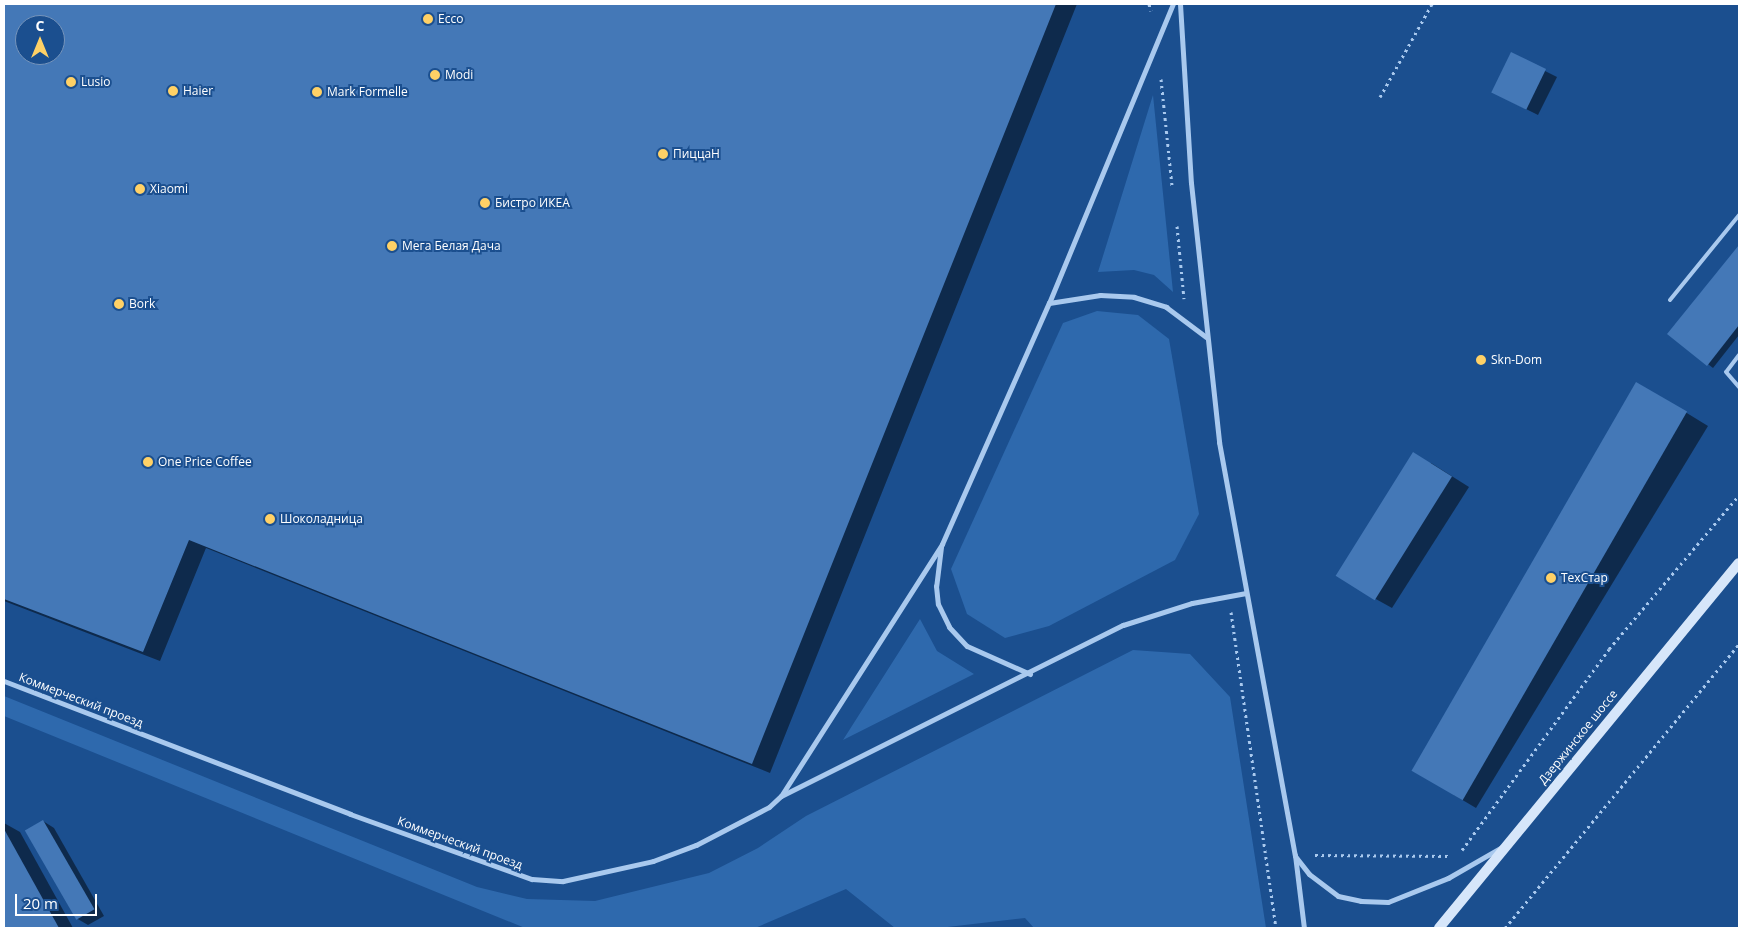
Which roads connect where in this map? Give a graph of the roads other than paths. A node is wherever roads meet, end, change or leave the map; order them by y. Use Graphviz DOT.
graph roads {
  1 [pos="1173,4"];
  2 [pos="1180,4"];
  3 [pos="1739,215"];
  4 [pos="1670,300"];
  5 [pos="1049,303"];
  6 [pos="1206,337"];
  7 [pos="1739,355"];
  8 [pos="1739,387"];
  9 [pos="942,544"];
  10 [pos="1739,563"];
  11 [pos="1246,593"];
  12 [pos="1030,674"];
  13 [pos="4,681"];
  14 [pos="781,796"];
  15 [pos="1507,844"];
  16 [pos="1295,855"];
  17 [pos="1304,928"];
  18 [pos="1439,928"];
  1 -- 5 [label="street"];
  2 -- 6 [label="street"];
  3 -- 4 [label="lane"];
  5 -- 6 [label="street"];
  5 -- 9 [label="street"];
  6 -- 11 [label="street"];
  7 -- 8 [label="lane"];
  9 -- 12 [label="street"];
  9 -- 14 [label="street, Коммерческий проезд"];
  10 -- 15 [label="main road, Дзержинское шоссе"];
  11 -- 12 [label="street"];
  11 -- 16 [label="street"];
  12 -- 14 [label="street"];
  13 -- 14 [label="street, Коммерческий проезд"];
  15 -- 16 [label="street"];
  15 -- 18 [label="main road, Дзержинское шоссе"];
  16 -- 17 [label="street"];
}
